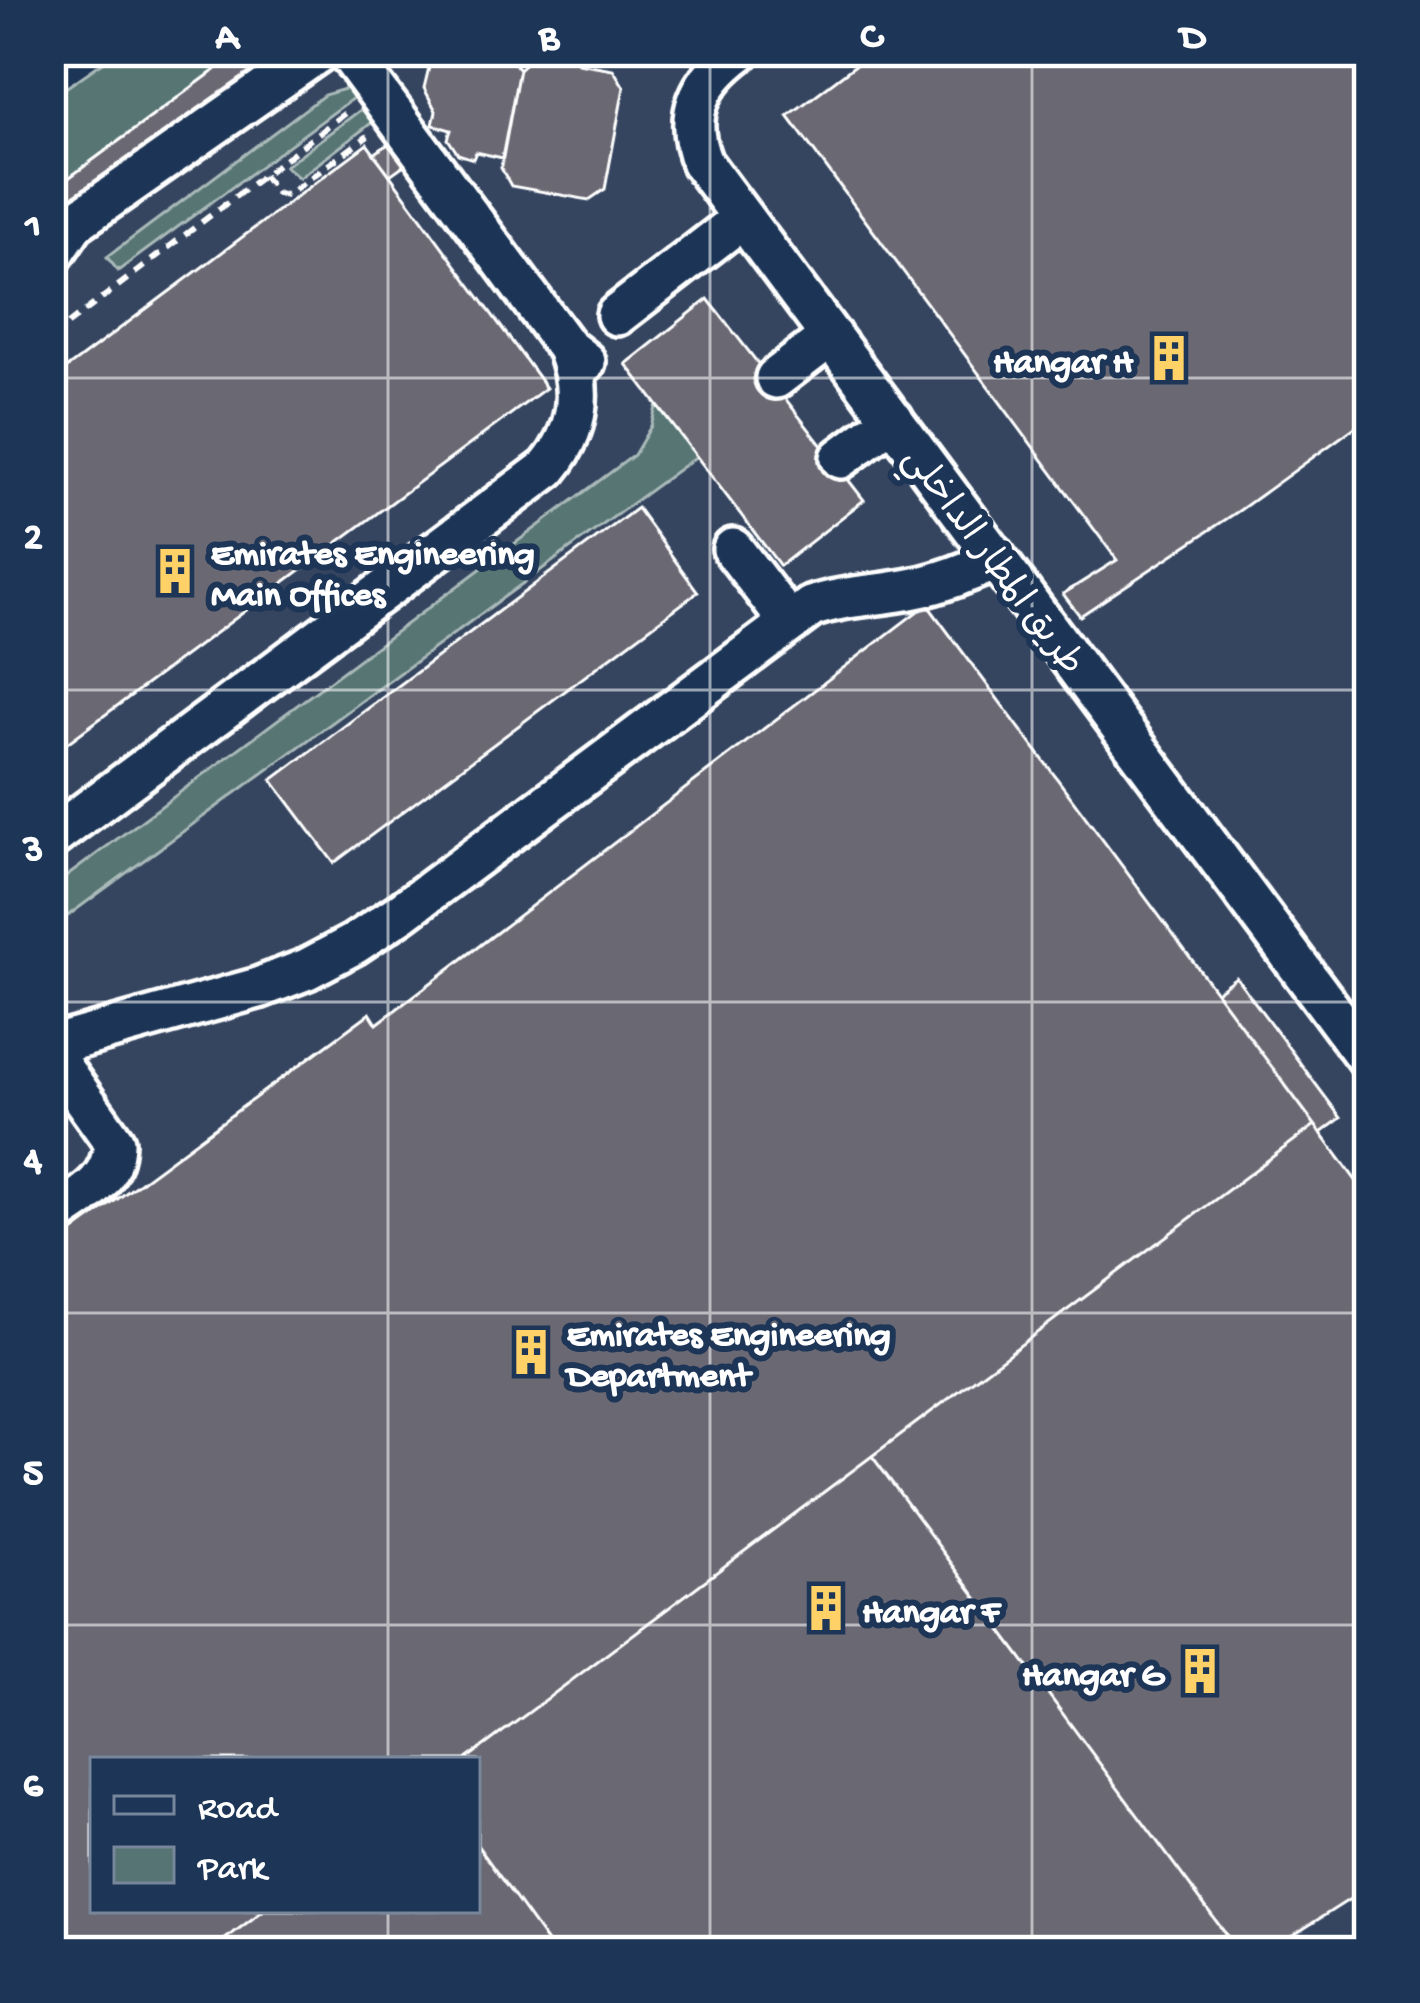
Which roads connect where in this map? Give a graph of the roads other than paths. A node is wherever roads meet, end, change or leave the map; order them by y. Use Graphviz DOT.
graph roads {
  1 [pos="320,51"];
  2 [pos="347,51"];
  3 [pos="740,51"];
  4 [pos="743,218"];
  5 [pos="62,225"];
  6 [pos="51,257"];
  7 [pos="616,316"];
  8 [pos="831,336"];
  9 [pos="776,378"];
  10 [pos="893,419"];
  11 [pos="842,458"];
  12 [pos="733,549"];
  13 [pos="997,560"];
  14 [pos="788,621"];
  15 [pos="51,838"];
  16 [pos="51,1049"];
  17 [pos="1369,1060"];
  18 [pos="51,1218"];
  1 -- 5 [label="lane"];
  2 -- 15 [label="lane"];
  3 -- 4 [label="lane, طريق المطار الداخلي"];
  4 -- 7 [label="lane"];
  4 -- 8 [label="lane, طريق المطار الداخلي"];
  5 -- 6 [label="lane"];
  8 -- 9 [label="lane"];
  8 -- 10 [label="lane, طريق المطار الداخلي"];
  10 -- 11 [label="lane"];
  10 -- 13 [label="lane, طريق المطار الداخلي"];
  12 -- 14 [label="lane"];
  13 -- 14 [label="lane"];
  13 -- 17 [label="lane, طريق المطار الداخلي"];
  14 -- 16 [label="lane"];
  16 -- 18 [label="lane"];
}
